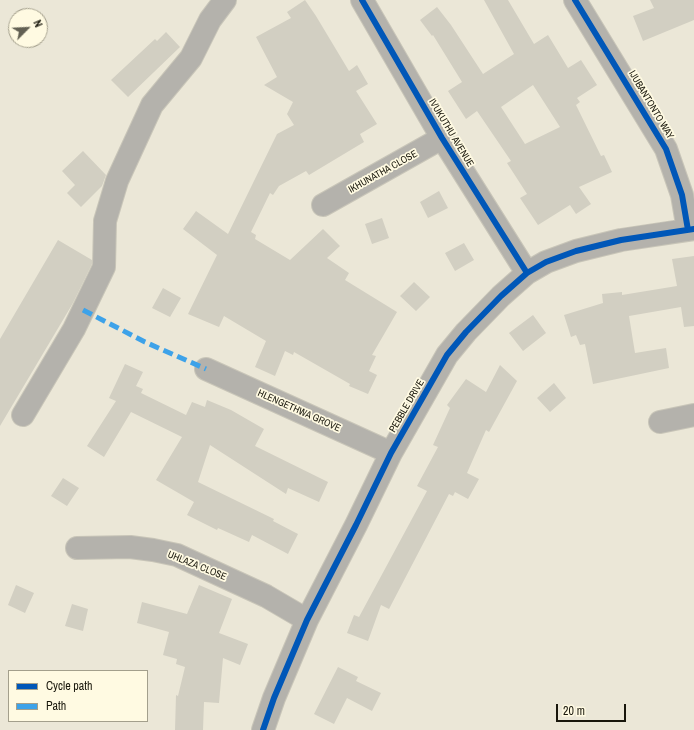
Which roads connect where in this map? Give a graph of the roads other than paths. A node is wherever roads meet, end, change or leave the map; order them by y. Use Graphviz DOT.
graph roads {
  1 [pos="225,0"];
  2 [pos="362,0"];
  3 [pos="575,0"];
  4 [pos="442,138"];
  5 [pos="324,205"];
  6 [pos="691,229"];
  7 [pos="527,273"];
  8 [pos="206,369"];
  9 [pos="23,415"];
  10 [pos="694,415"];
  11 [pos="660,422"];
  12 [pos="391,453"];
  13 [pos="77,548"];
  14 [pos="307,620"];
  15 [pos="263,730"];
  1 -- 9 [label="street"];
  2 -- 4 [label="street, IVUKUTHU AVENUE"];
  3 -- 6 [label="street, IJUBANTONTO WAY"];
  4 -- 5 [label="street, IKHUNATHA CLOSE"];
  4 -- 7 [label="street, IVUKUTHU AVENUE"];
  6 -- 7 [label="street, PEBBLE DRIVE"];
  7 -- 12 [label="street, PEBBLE DRIVE"];
  8 -- 12 [label="street, HLENGETHWA GROVE"];
  10 -- 11 [label="street"];
  12 -- 14 [label="street, PEBBLE DRIVE"];
  13 -- 14 [label="street, UHLAZA CLOSE"];
  14 -- 15 [label="street, PEBBLE DRIVE"];
}
